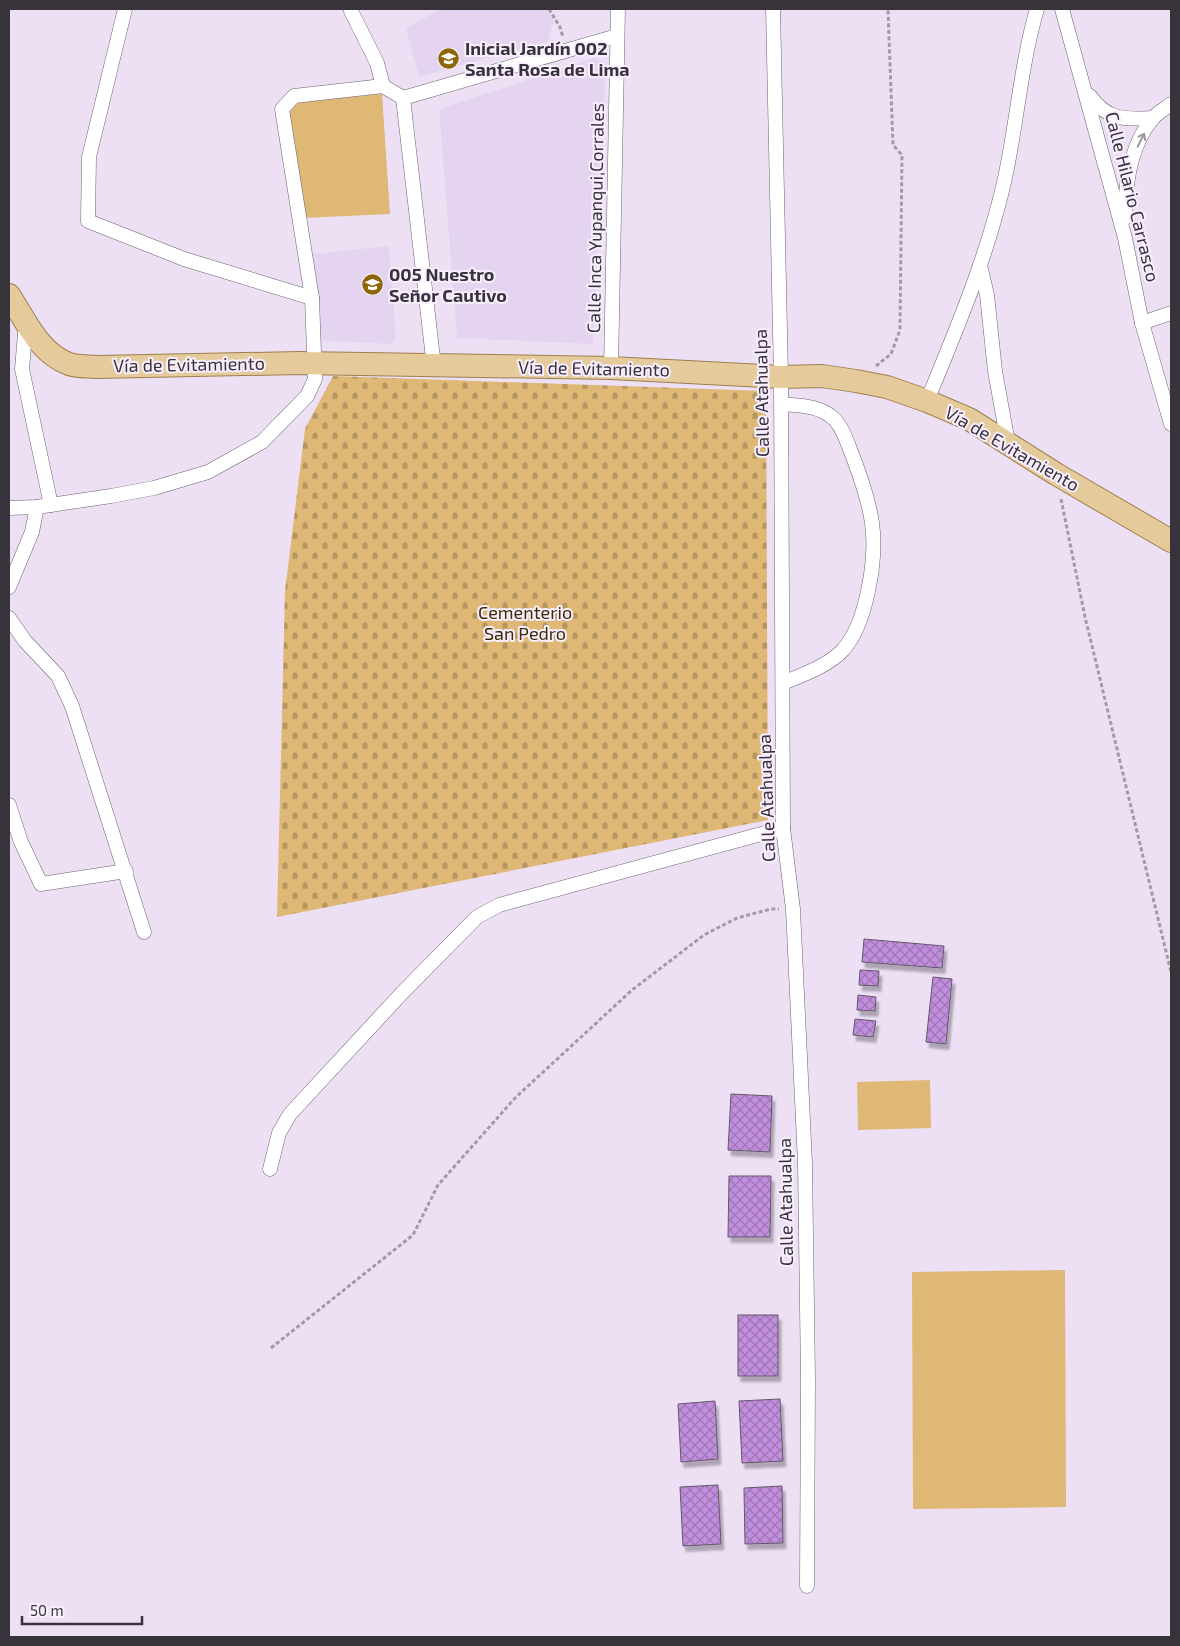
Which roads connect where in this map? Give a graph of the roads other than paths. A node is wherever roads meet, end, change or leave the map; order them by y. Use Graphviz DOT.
graph roads {
  1 [pos="125,9"];
  2 [pos="618,9"];
  3 [pos="773,9"];
  4 [pos="1036,9"];
  5 [pos="1062,9"];
  6 [pos="351,12"];
  7 [pos="616,36"];
  8 [pos="383,86"];
  9 [pos="1085,90"];
  10 [pos="404,98"];
  11 [pos="1171,104"];
  12 [pos="1153,118"];
  13 [pos="1125,238"];
  14 [pos="980,264"];
  15 [pos="9,295"];
  16 [pos="312,298"];
  17 [pos="1171,313"];
  18 [pos="26,322"];
  19 [pos="1142,323"];
  20 [pos="314,363"];
  21 [pos="434,366"];
  22 [pos="611,368"];
  23 [pos="782,377"];
  24 [pos="927,401"];
  25 [pos="782,404"];
  26 [pos="1171,424"];
  27 [pos="1008,443"];
  28 [pos="44,506"];
  29 [pos="9,508"];
  30 [pos="1171,541"];
  31 [pos="9,586"];
  32 [pos="9,618"];
  33 [pos="783,683"];
  34 [pos="9,805"];
  35 [pos="784,828"];
  36 [pos="15,843"];
  37 [pos="126,871"];
  38 [pos="144,932"];
  39 [pos="270,1169"];
  40 [pos="807,1586"];
  1 -- 16 [label="street"];
  2 -- 7 [label="street, Calle Inca Yupanqui,Corrales"];
  3 -- 23 [label="street, Calle Atahualpa"];
  4 -- 14 [label="street"];
  5 -- 9 [label="street, Calle Hilario Carrasco"];
  6 -- 8 [label="street"];
  7 -- 10 [label="street"];
  7 -- 22 [label="street, Calle Inca Yupanqui,Corrales"];
  8 -- 10 [label="street"];
  8 -- 16 [label="street"];
  9 -- 12 [label="street"];
  9 -- 13 [label="street, Calle Hilario Carrasco"];
  10 -- 21 [label="street"];
  11 -- 12 [label="street"];
  13 -- 12 [label="street, one-way"];
  13 -- 19 [label="street, Calle Hilario Carrasco"];
  14 -- 24 [label="street"];
  14 -- 27 [label="street"];
  15 -- 18 [label="main road, Vía de Evitamiento"];
  16 -- 20 [label="street"];
  17 -- 19 [label="street"];
  18 -- 20 [label="main road, Vía de Evitamiento"];
  18 -- 28 [label="street"];
  19 -- 26 [label="street, Calle Hilario Carrasco"];
  20 -- 21 [label="main road, Vía de Evitamiento"];
  20 -- 28 [label="street"];
  21 -- 22 [label="main road, Vía de Evitamiento"];
  22 -- 23 [label="main road, Vía de Evitamiento"];
  23 -- 24 [label="main road, Vía de Evitamiento"];
  23 -- 25 [label="street, Calle Atahualpa"];
  24 -- 27 [label="main road, Vía de Evitamiento"];
  25 -- 33 [label="street, Calle Atahualpa"];
  25 -- 33 [label="street"];
  27 -- 30 [label="main road, Vía de Evitamiento"];
  28 -- 29 [label="street"];
  28 -- 31 [label="street"];
  32 -- 37 [label="street"];
  33 -- 35 [label="street, Calle Atahualpa"];
  34 -- 36 [label="street"];
  35 -- 39 [label="street"];
  35 -- 40 [label="street, Calle Atahualpa"];
  36 -- 37 [label="street"];
  37 -- 38 [label="street"];
}
